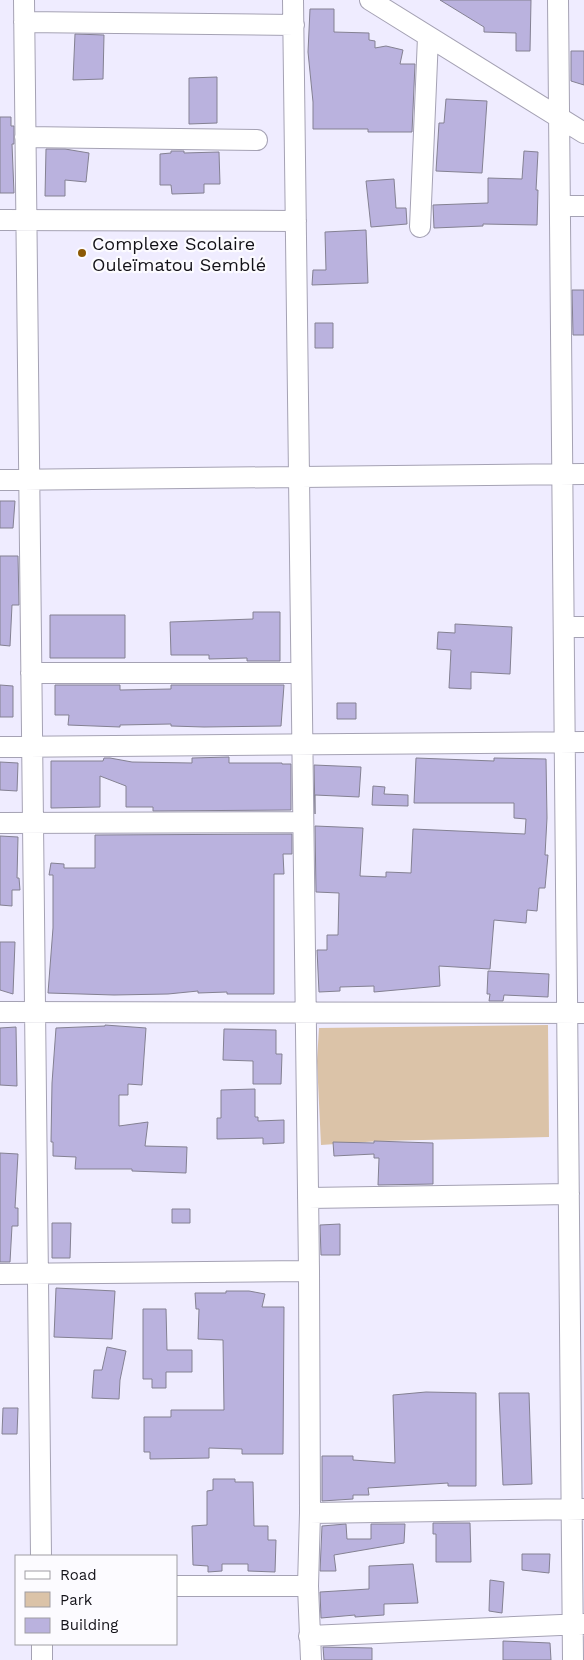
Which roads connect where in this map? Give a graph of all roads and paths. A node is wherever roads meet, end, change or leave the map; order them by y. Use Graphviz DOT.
graph roads {
  1 [pos="24,0"];
  2 [pos="293,0"];
  3 [pos="370,0"];
  4 [pos="558,0"];
  5 [pos="24,22"];
  6 [pos="294,26"];
  7 [pos="428,37"];
  8 [pos="559,119"];
  9 [pos="584,133"];
  10 [pos="25,137"];
  11 [pos="257,140"];
  12 [pos="560,206"];
  13 [pos="584,206"];
  14 [pos="0,220"];
  15 [pos="26,220"];
  16 [pos="296,221"];
  17 [pos="420,227"];
  18 [pos="562,474"];
  19 [pos="584,474"];
  20 [pos="299,477"];
  21 [pos="0,480"];
  22 [pos="29,480"];
  23 [pos="564,627"];
  24 [pos="584,627"];
  25 [pos="31,673"];
  26 [pos="301,673"];
  27 [pos="574,742"];
  28 [pos="302,744"];
  29 [pos="0,747"];
  30 [pos="32,747"];
  31 [pos="303,822"];
  32 [pos="0,823"];
  33 [pos="33,823"];
  34 [pos="0,1012"];
  35 [pos="35,1012"];
  36 [pos="305,1012"];
  37 [pos="576,1013"];
  38 [pos="569,1194"];
  39 [pos="308,1198"];
  40 [pos="309,1271"];
  41 [pos="0,1274"];
  42 [pos="38,1274"];
  43 [pos="578,1509"];
  44 [pos="310,1513"];
  45 [pos="41,1555"];
  46 [pos="178,1586"];
  47 [pos="308,1586"];
  48 [pos="578,1624"];
  49 [pos="309,1636"];
  50 [pos="42,1645"];
  51 [pos="42,1660"];
  52 [pos="311,1660"];
  53 [pos="573,1660"];
  1 -- 5 [label="street"];
  2 -- 6 [label="street"];
  3 -- 7 [label="street"];
  4 -- 8 [label="street"];
  5 -- 6 [label="street"];
  5 -- 10 [label="street"];
  6 -- 16 [label="street"];
  7 -- 8 [label="street"];
  7 -- 17 [label="street"];
  8 -- 9 [label="street"];
  8 -- 12 [label="street"];
  10 -- 11 [label="street"];
  10 -- 15 [label="street"];
  12 -- 13 [label="street"];
  12 -- 18 [label="street"];
  14 -- 15 [label="street"];
  15 -- 16 [label="street"];
  15 -- 22 [label="street"];
  16 -- 20 [label="street"];
  18 -- 19 [label="street"];
  18 -- 20 [label="street"];
  18 -- 23 [label="street"];
  20 -- 22 [label="street"];
  20 -- 26 [label="street"];
  21 -- 22 [label="street"];
  22 -- 25 [label="street"];
  23 -- 24 [label="street"];
  23 -- 27 [label="street"];
  25 -- 26 [label="street"];
  25 -- 30 [label="street"];
  26 -- 28 [label="street"];
  27 -- 28 [label="street"];
  27 -- 37 [label="street"];
  28 -- 30 [label="street"];
  28 -- 31 [label="street"];
  29 -- 30 [label="street"];
  30 -- 33 [label="street"];
  31 -- 33 [label="street"];
  31 -- 36 [label="street"];
  32 -- 33 [label="street"];
  33 -- 35 [label="street"];
  34 -- 35 [label="street"];
  35 -- 36 [label="street"];
  35 -- 42 [label="street"];
  36 -- 37 [label="street"];
  36 -- 39 [label="street"];
  37 -- 38 [label="street"];
  38 -- 39 [label="street"];
  38 -- 43 [label="street"];
  39 -- 40 [label="street"];
  40 -- 42 [label="street"];
  40 -- 44 [label="street"];
  41 -- 42 [label="street"];
  42 -- 45 [label="street"];
  43 -- 44 [label="street"];
  43 -- 48 [label="street"];
  44 -- 47 [label="street"];
  46 -- 47 [label="street"];
  47 -- 49 [label="street"];
  48 -- 49 [label="street"];
  48 -- 53 [label="street"];
  49 -- 52 [label="street"];
  50 -- 51 [label="street"];
}
